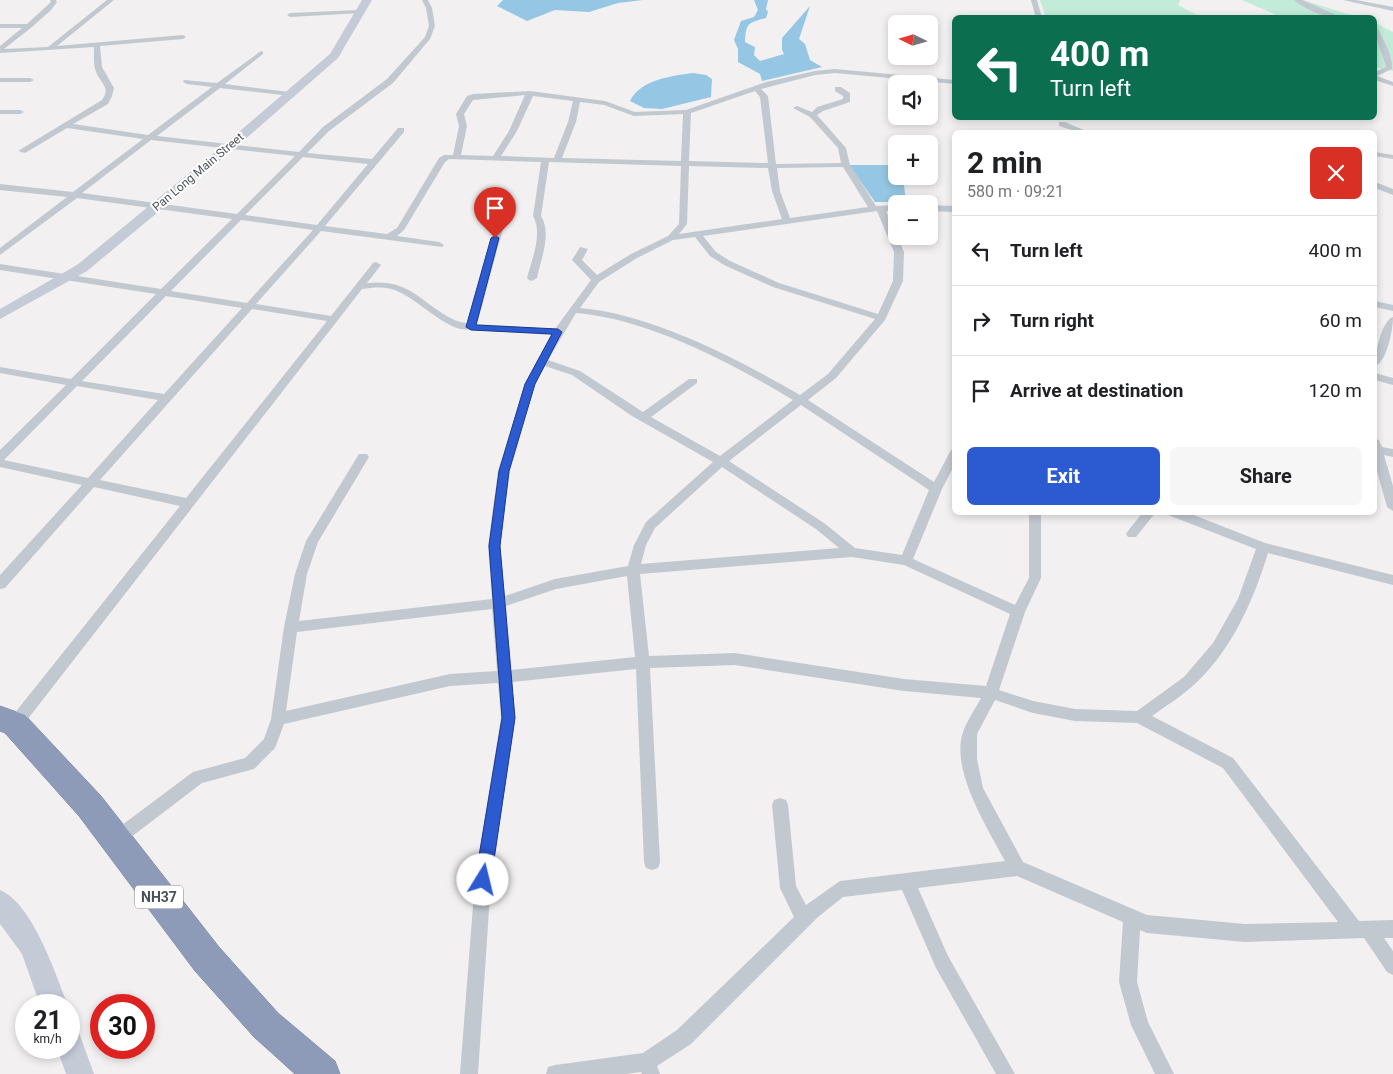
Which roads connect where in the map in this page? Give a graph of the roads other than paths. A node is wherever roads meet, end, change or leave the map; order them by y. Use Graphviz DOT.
graph roads {
  1 [pos="53,0"];
  2 [pos="111,0"];
  3 [pos="367,0"];
  4 [pos="425,0"];
  5 [pos="1034,0"];
  6 [pos="1298,0"];
  7 [pos="1346,0"];
  8 [pos="1393,8"];
  9 [pos="359,12"];
  10 [pos="290,14"];
  11 [pos="1037,15"];
  12 [pos="1331,15"];
  13 [pos="0,26"];
  14 [pos="30,26"];
  15 [pos="1377,33"];
  16 [pos="182,37"];
  17 [pos="97,46"];
  18 [pos="50,49"];
  19 [pos="0,50"];
  20 [pos="261,53"];
  21 [pos="1377,75"];
  22 [pos="1377,77"];
  23 [pos="0,80"];
  24 [pos="30,80"];
  25 [pos="188,82"];
  26 [pos="952,82"];
  27 [pos="1393,84"];
  28 [pos="218,86"];
  29 [pos="756,88"];
  30 [pos="838,89"];
  31 [pos="530,93"];
  32 [pos="288,94"];
  33 [pos="577,99"];
  34 [pos="797,108"];
  35 [pos="0,112"];
  36 [pos="20,112"];
  37 [pos="687,112"];
  38 [pos="813,116"];
  39 [pos="1063,121"];
  40 [pos="64,125"];
  41 [pos="401,130"];
  42 [pos="1080,130"];
  43 [pos="150,138"];
  44 [pos="230,146"];
  45 [pos="22,151"];
  46 [pos="302,154"];
  47 [pos="1377,154"];
  48 [pos="458,156"];
  49 [pos="1393,157"];
  50 [pos="496,158"];
  51 [pos="545,161"];
  52 [pos="557,161"];
  53 [pos="373,162"];
  54 [pos="685,163"];
  55 [pos="772,166"];
  56 [pos="846,166"];
  57 [pos="1377,186"];
  58 [pos="0,187"];
  59 [pos="1393,192"];
  60 [pos="76,195"];
  61 [pos="158,206"];
  62 [pos="876,208"];
  63 [pos="888,208"];
  64 [pos="938,208"];
  65 [pos="952,208"];
  66 [pos="240,217"];
  67 [pos="501,221"];
  68 [pos="787,221"];
  69 [pos="317,230"];
  70 [pos="698,235"];
  71 [pos="388,238"];
  72 [pos="672,238"];
  73 [pos="439,245"];
  74 [pos="583,249"];
  75 [pos="0,252"];
  76 [pos="376,265"];
  77 [pos="0,267"];
  78 [pos="66,278"];
  79 [pos="532,278"];
  80 [pos="596,280"];
  81 [pos="359,286"];
  82 [pos="166,292"];
  83 [pos="249,304"];
  84 [pos="1377,304"];
  85 [pos="1393,308"];
  86 [pos="573,310"];
  87 [pos="0,315"];
  88 [pos="881,318"];
  89 [pos="333,319"];
  90 [pos="1393,320"];
  91 [pos="471,327"];
  92 [pos="558,332"];
  93 [pos="1377,358"];
  94 [pos="542,361"];
  95 [pos="0,370"];
  96 [pos="1377,377"];
  97 [pos="693,381"];
  98 [pos="1393,382"];
  99 [pos="74,384"];
  100 [pos="165,398"];
  101 [pos="803,400"];
  102 [pos="643,416"];
  103 [pos="1377,447"];
  104 [pos="1377,451"];
  105 [pos="1393,453"];
  106 [pos="0,457"];
  107 [pos="363,457"];
  108 [pos="952,459"];
  109 [pos="721,461"];
  110 [pos="0,463"];
  111 [pos="89,482"];
  112 [pos="936,489"];
  113 [pos="188,503"];
  114 [pos="1393,508"];
  115 [pos="1035,515"];
  116 [pos="1148,515"];
  117 [pos="1180,515"];
  118 [pos="1132,534"];
  119 [pos="1263,548"];
  120 [pos="852,552"];
  121 [pos="906,562"];
  122 [pos="633,570"];
  123 [pos="1393,580"];
  124 [pos="0,584"];
  125 [pos="499,603"];
  126 [pos="1018,612"];
  127 [pos="291,627"];
  128 [pos="642,662"];
  129 [pos="505,677"];
  130 [pos="991,692"];
  131 [pos="1140,717"];
  132 [pos="278,719"];
  133 [pos="7,721"];
  134 [pos="780,805"];
  135 [pos="116,839"];
  136 [pos="652,862"];
  137 [pos="1016,868"];
  138 [pos="907,882"];
  139 [pos="0,903"];
  140 [pos="804,918"];
  141 [pos="1132,918"];
  142 [pos="1393,929"];
  143 [pos="1361,930"];
  144 [pos="1393,966"];
  145 [pos="50,994"];
  146 [pos="75,1059"];
  147 [pos="649,1068"];
  148 [pos="80,1074"];
  149 [pos="322,1074"];
  150 [pos="469,1074"];
  151 [pos="555,1074"];
  152 [pos="1006,1074"];
  153 [pos="1164,1074"];
  1 -- 14 [label="street"];
  2 -- 18 [label="street"];
  3 -- 9 [label="street, Pan Long Main Street"];
  4 -- 46 [label="street"];
  5 -- 11 [label="street"];
  6 -- 12 [label="street"];
  7 -- 8 [label="street"];
  9 -- 10 [label="street"];
  9 -- 32 [label="street, Pan Long Main Street"];
  13 -- 14 [label="street"];
  14 -- 19 [label="street"];
  15 -- 21 [label="street"];
  16 -- 17 [label="street"];
  17 -- 18 [label="street"];
  17 -- 40 [label="street"];
  18 -- 19 [label="street"];
  20 -- 28 [label="street"];
  22 -- 27 [label="street"];
  23 -- 24 [label="street"];
  25 -- 28 [label="street"];
  26 -- 29 [label="street"];
  28 -- 32 [label="street"];
  28 -- 43 [label="street"];
  29 -- 37 [label="street"];
  29 -- 55 [label="street"];
  30 -- 38 [label="street"];
  31 -- 33 [label="street"];
  31 -- 48 [label="street"];
  31 -- 50 [label="street"];
  32 -- 44 [label="street, Pan Long Main Street"];
  33 -- 37 [label="street"];
  33 -- 52 [label="street"];
  34 -- 38 [label="street"];
  35 -- 36 [label="street"];
  37 -- 54 [label="street"];
  38 -- 56 [label="street"];
  39 -- 42 [label="street"];
  40 -- 43 [label="street"];
  40 -- 45 [label="street"];
  41 -- 53 [label="street"];
  43 -- 44 [label="street"];
  43 -- 60 [label="street"];
  44 -- 46 [label="street"];
  44 -- 61 [label="street, Pan Long Main Street"];
  46 -- 53 [label="street"];
  46 -- 66 [label="street"];
  47 -- 49 [label="street"];
  48 -- 50 [label="street"];
  48 -- 71 [label="street"];
  50 -- 51 [label="street"];
  51 -- 52 [label="street"];
  51 -- 79 [label="street"];
  52 -- 54 [label="street"];
  53 -- 69 [label="street"];
  54 -- 55 [label="street"];
  54 -- 72 [label="street"];
  55 -- 56 [label="street"];
  55 -- 68 [label="street"];
  56 -- 62 [label="street"];
  57 -- 59 [label="street"];
  58 -- 60 [label="street"];
  60 -- 61 [label="street"];
  60 -- 75 [label="street"];
  61 -- 66 [label="street"];
  61 -- 78 [label="street, Pan Long Main Street"];
  62 -- 63 [label="street"];
  62 -- 68 [label="street"];
  62 -- 88 [label="street"];
  64 -- 65 [label="street"];
  66 -- 69 [label="street"];
  66 -- 82 [label="street"];
  67 -- 91 [label="street"];
  68 -- 70 [label="street"];
  69 -- 71 [label="street"];
  69 -- 83 [label="street"];
  70 -- 72 [label="street"];
  70 -- 88 [label="street"];
  71 -- 73 [label="street"];
  72 -- 80 [label="street"];
  74 -- 80 [label="street"];
  76 -- 81 [label="street"];
  77 -- 78 [label="street"];
  78 -- 82 [label="street"];
  78 -- 87 [label="street, Pan Long Main Street"];
  80 -- 86 [label="street"];
  81 -- 89 [label="street"];
  81 -- 91 [label="street"];
  82 -- 83 [label="street"];
  82 -- 99 [label="street"];
  83 -- 89 [label="street"];
  83 -- 100 [label="street"];
  84 -- 85 [label="street"];
  86 -- 92 [label="street"];
  86 -- 101 [label="street"];
  88 -- 101 [label="street"];
  89 -- 113 [label="street"];
  90 -- 93 [label="street"];
  91 -- 92 [label="street"];
  92 -- 94 [label="street"];
  94 -- 102 [label="street"];
  94 -- 125 [label="street"];
  95 -- 99 [label="street"];
  96 -- 98 [label="street"];
  97 -- 102 [label="street"];
  99 -- 100 [label="street"];
  99 -- 106 [label="street"];
  100 -- 111 [label="street"];
  101 -- 109 [label="street"];
  101 -- 112 [label="street"];
  102 -- 109 [label="street"];
  103 -- 105 [label="street"];
  104 -- 114 [label="street"];
  107 -- 127 [label="street"];
  108 -- 112 [label="street"];
  109 -- 120 [label="street"];
  109 -- 122 [label="street"];
  110 -- 111 [label="street"];
  111 -- 113 [label="street"];
  111 -- 124 [label="street"];
  112 -- 121 [label="street"];
  113 -- 133 [label="street"];
  115 -- 126 [label="street"];
  116 -- 118 [label="street"];
  117 -- 119 [label="street"];
  119 -- 123 [label="street"];
  119 -- 131 [label="street"];
  120 -- 121 [label="street"];
  120 -- 122 [label="street"];
  121 -- 126 [label="street"];
  122 -- 125 [label="street"];
  122 -- 128 [label="street"];
  125 -- 127 [label="street"];
  125 -- 129 [label="street"];
  126 -- 130 [label="street"];
  127 -- 132 [label="street"];
  128 -- 129 [label="street"];
  128 -- 130 [label="street"];
  128 -- 136 [label="street"];
  129 -- 132 [label="street"];
  129 -- 150 [label="street"];
  130 -- 131 [label="street"];
  130 -- 137 [label="street"];
  131 -- 143 [label="street"];
  132 -- 135 [label="street"];
  133 -- 135 [label="highway, NH37"];
  134 -- 140 [label="street"];
  135 -- 149 [label="highway, NH37"];
  137 -- 138 [label="street"];
  137 -- 141 [label="street"];
  138 -- 140 [label="street"];
  138 -- 152 [label="street"];
  139 -- 145 [label="street"];
  140 -- 147 [label="street"];
  141 -- 143 [label="street"];
  141 -- 153 [label="street"];
  142 -- 143 [label="street"];
  143 -- 144 [label="street"];
  146 -- 148 [label="street"];
  147 -- 151 [label="street"];
}
